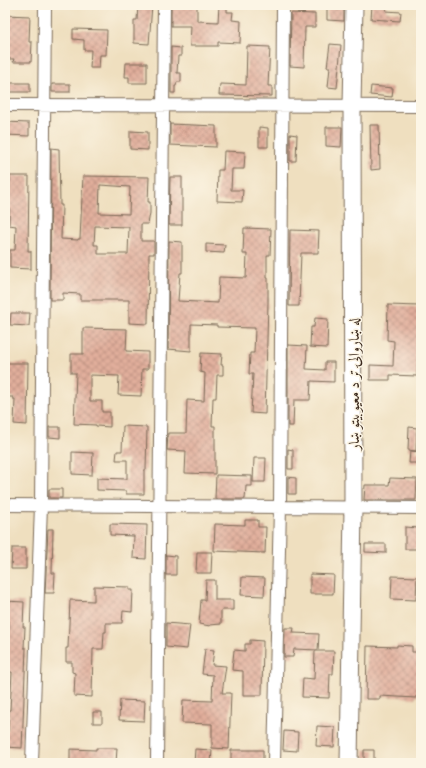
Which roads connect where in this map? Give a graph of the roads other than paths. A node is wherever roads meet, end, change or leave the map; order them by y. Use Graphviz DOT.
graph roads {
  1 [pos="45,5"];
  2 [pos="164,5"];
  3 [pos="283,5"];
  4 [pos="354,5"];
  5 [pos="5,105"];
  6 [pos="44,105"];
  7 [pos="163,106"];
  8 [pos="282,106"];
  9 [pos="352,106"];
  10 [pos="421,106"];
  11 [pos="5,505"];
  12 [pos="41,506"];
  13 [pos="160,506"];
  14 [pos="280,507"];
  15 [pos="353,507"];
  16 [pos="421,508"];
  17 [pos="32,763"];
  18 [pos="157,763"];
  19 [pos="274,763"];
  20 [pos="349,763"];
  1 -- 6 [label="street"];
  2 -- 7 [label="street"];
  3 -- 8 [label="street"];
  4 -- 9 [label="street, له ښاروالۍ تر د معیوبیتو ښار"];
  5 -- 6 [label="street"];
  6 -- 7 [label="street"];
  6 -- 12 [label="street"];
  7 -- 8 [label="street"];
  7 -- 13 [label="street"];
  8 -- 9 [label="street"];
  8 -- 14 [label="street"];
  9 -- 10 [label="street"];
  9 -- 15 [label="street, له ښاروالۍ تر د معیوبیتو ښار"];
  11 -- 12 [label="street"];
  12 -- 13 [label="street"];
  12 -- 17 [label="street"];
  13 -- 14 [label="street"];
  13 -- 18 [label="street"];
  14 -- 15 [label="street"];
  14 -- 19 [label="street"];
  15 -- 16 [label="street"];
  15 -- 20 [label="street, له ښاروالۍ تر د معیوبیتو ښار"];
}
